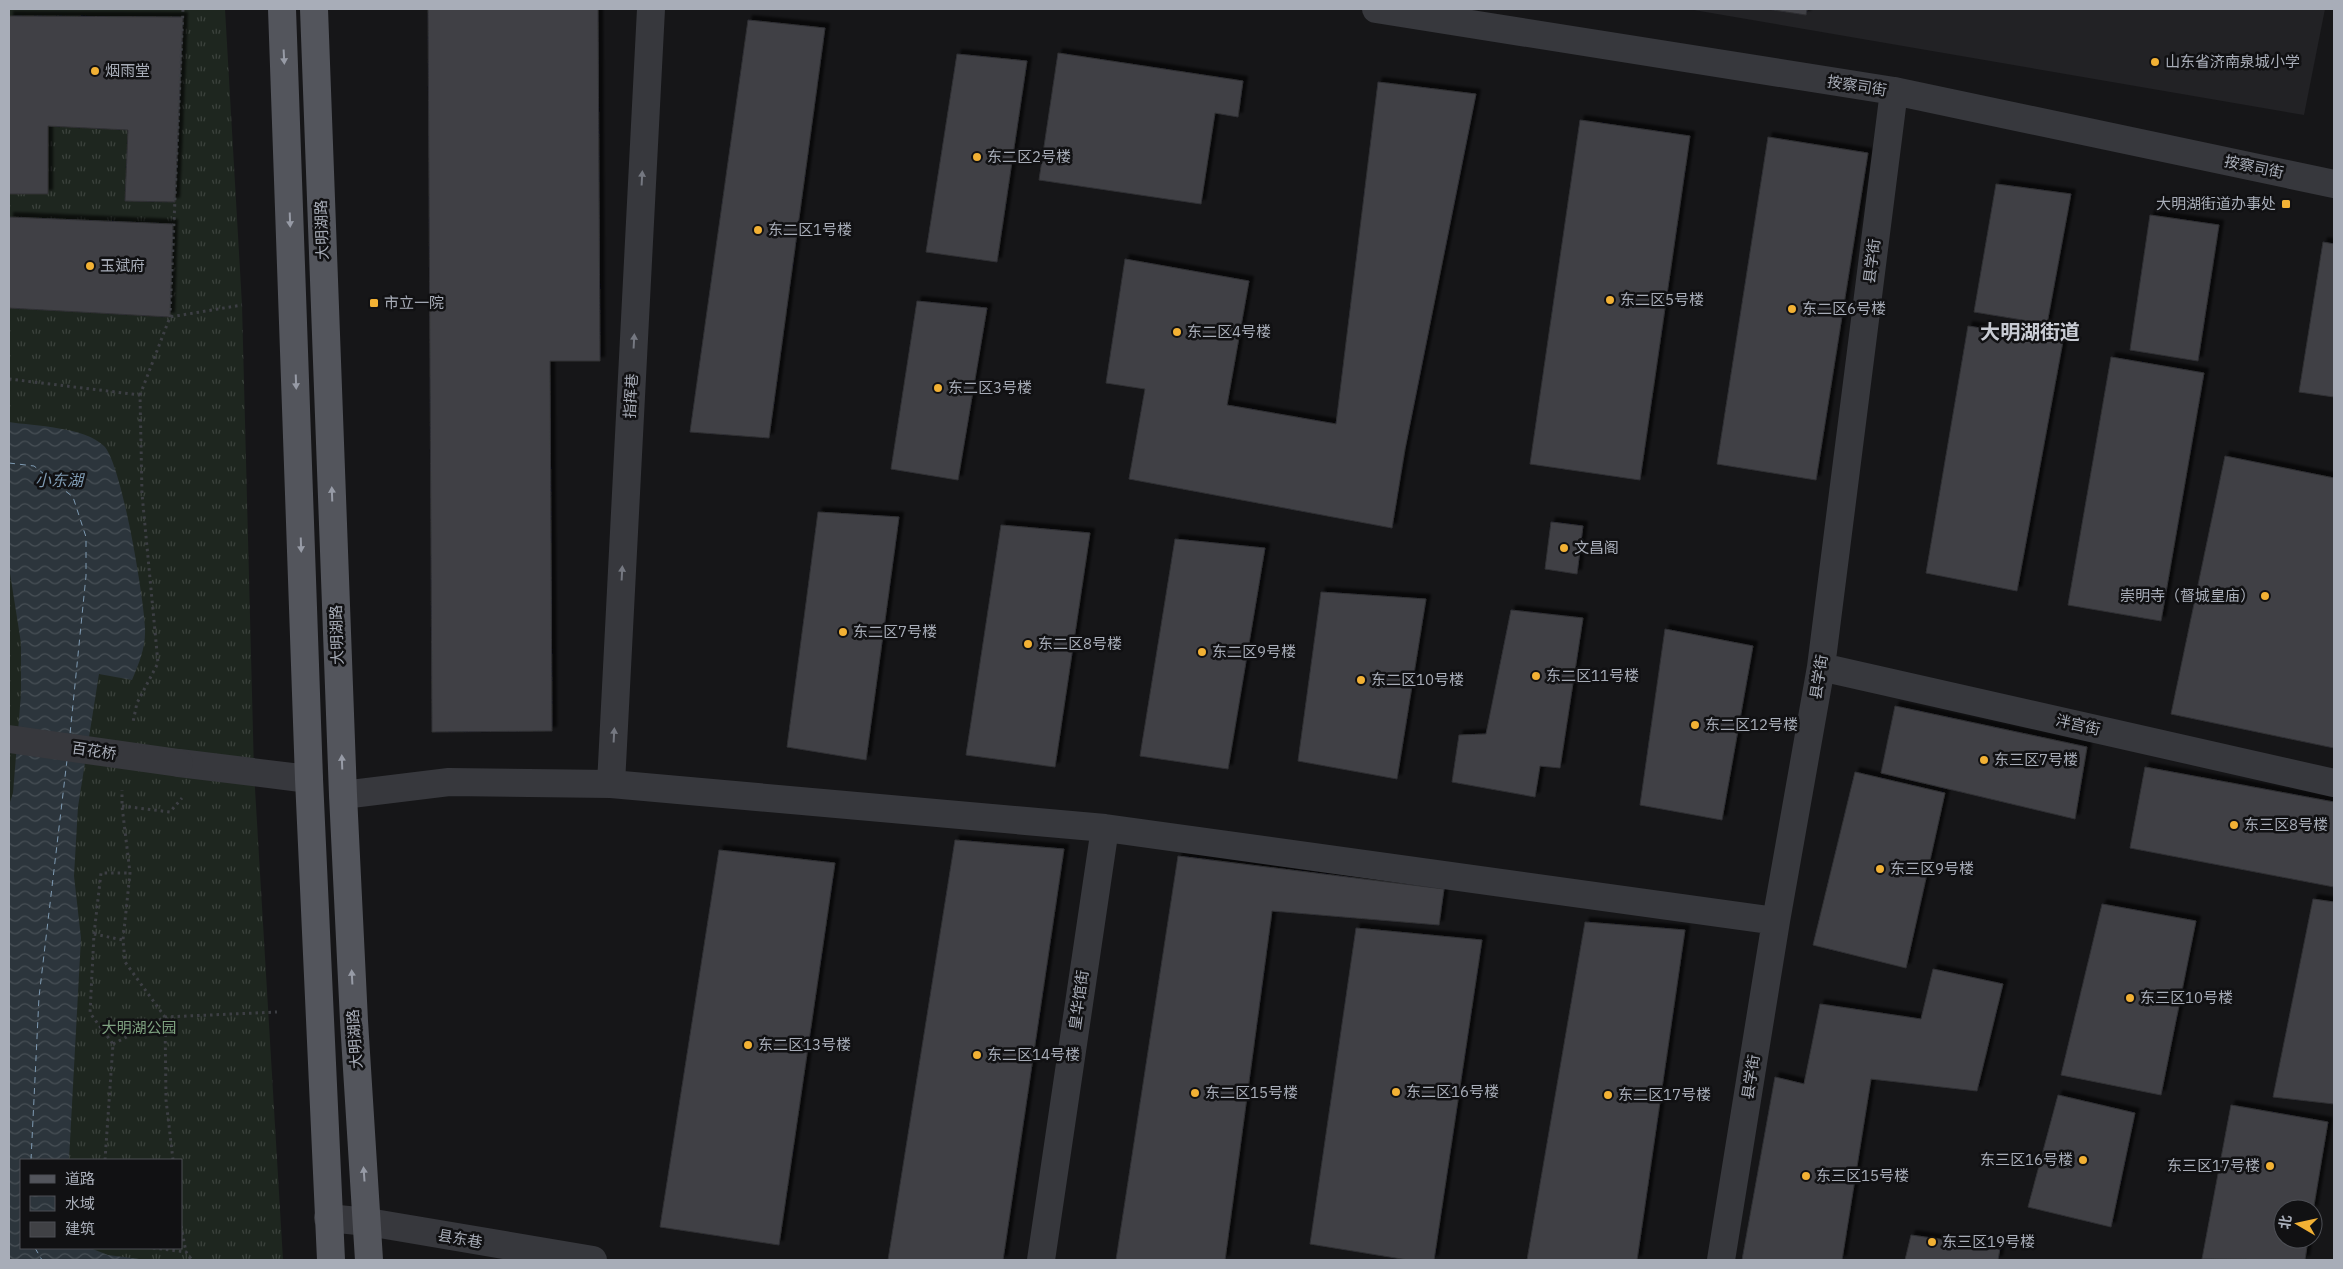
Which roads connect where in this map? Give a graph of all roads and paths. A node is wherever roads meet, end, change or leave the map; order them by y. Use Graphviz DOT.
graph roads {
  1 [pos="183,9"];
  2 [pos="282,9"];
  3 [pos="314,9"];
  4 [pos="651,9"];
  5 [pos="1376,9"];
  6 [pos="1894,91"];
  7 [pos="2334,184"];
  8 [pos="242,305"];
  9 [pos="170,318"];
  10 [pos="9,379"];
  11 [pos="140,395"];
  12 [pos="1821,667"];
  13 [pos="137,703"];
  14 [pos="9,740"];
  15 [pos="309,779"];
  16 [pos="123,781"];
  17 [pos="2334,783"];
  18 [pos="612,784"];
  19 [pos="343,795"];
  20 [pos="1105,828"];
  21 [pos="130,873"];
  22 [pos="1776,921"];
  23 [pos="94,934"];
  24 [pos="123,940"];
  25 [pos="277,1012"];
  26 [pos="165,1017"];
  27 [pos="113,1044"];
  28 [pos="106,1159"];
  29 [pos="173,1159"];
  30 [pos="328,1218"];
  31 [pos="368,1222"];
  32 [pos="182,1231"];
  33 [pos="161,1249"];
  34 [pos="186,1252"];
  35 [pos="192,1260"];
  36 [pos="331,1260"];
  37 [pos="370,1260"];
  38 [pos="593,1260"];
  39 [pos="1041,1260"];
  40 [pos="1721,1260"];
  1 -- 9 [label="path"];
  2 -- 15 [label="main road, 大明湖路, one-way"];
  19 -- 3 [label="main road, 大明湖路, one-way"];
  18 -- 4 [label="street, 指挥巷, one-way"];
  5 -- 6 [label="street, 按察司街"];
  6 -- 7 [label="street, 按察司街"];
  6 -- 12 [label="street, 县学街"];
  8 -- 9 [label="path"];
  9 -- 11 [label="path"];
  10 -- 11 [label="path"];
  11 -- 13 [label="path"];
  12 -- 17 [label="street, 泮宫街"];
  12 -- 22 [label="street, 县学街"];
  14 -- 15 [label="street, 百花桥, bridge"];
  15 -- 30 [label="main road, 大明湖路"];
  16 -- 21 [label="path"];
  18 -- 19 [label="street"];
  18 -- 20 [label="street"];
  31 -- 19 [label="main road, 大明湖路, one-way"];
  20 -- 22 [label="street"];
  20 -- 39 [label="street, 皇华馆街"];
  21 -- 23 [label="path"];
  21 -- 24 [label="path"];
  22 -- 40 [label="street, 县学街"];
  23 -- 24 [label="path"];
  23 -- 27 [label="path"];
  24 -- 26 [label="path"];
  25 -- 26 [label="path"];
  26 -- 27 [label="path"];
  26 -- 29 [label="path"];
  27 -- 28 [label="path"];
  30 -- 31 [label="street, 县东巷"];
  30 -- 36 [label="main road, 大明湖路"];
  31 -- 37 [label="main road, 大明湖路"];
  31 -- 38 [label="street, 县东巷"];
  32 -- 34 [label="path"];
  33 -- 34 [label="path"];
  34 -- 35 [label="path"];
}
